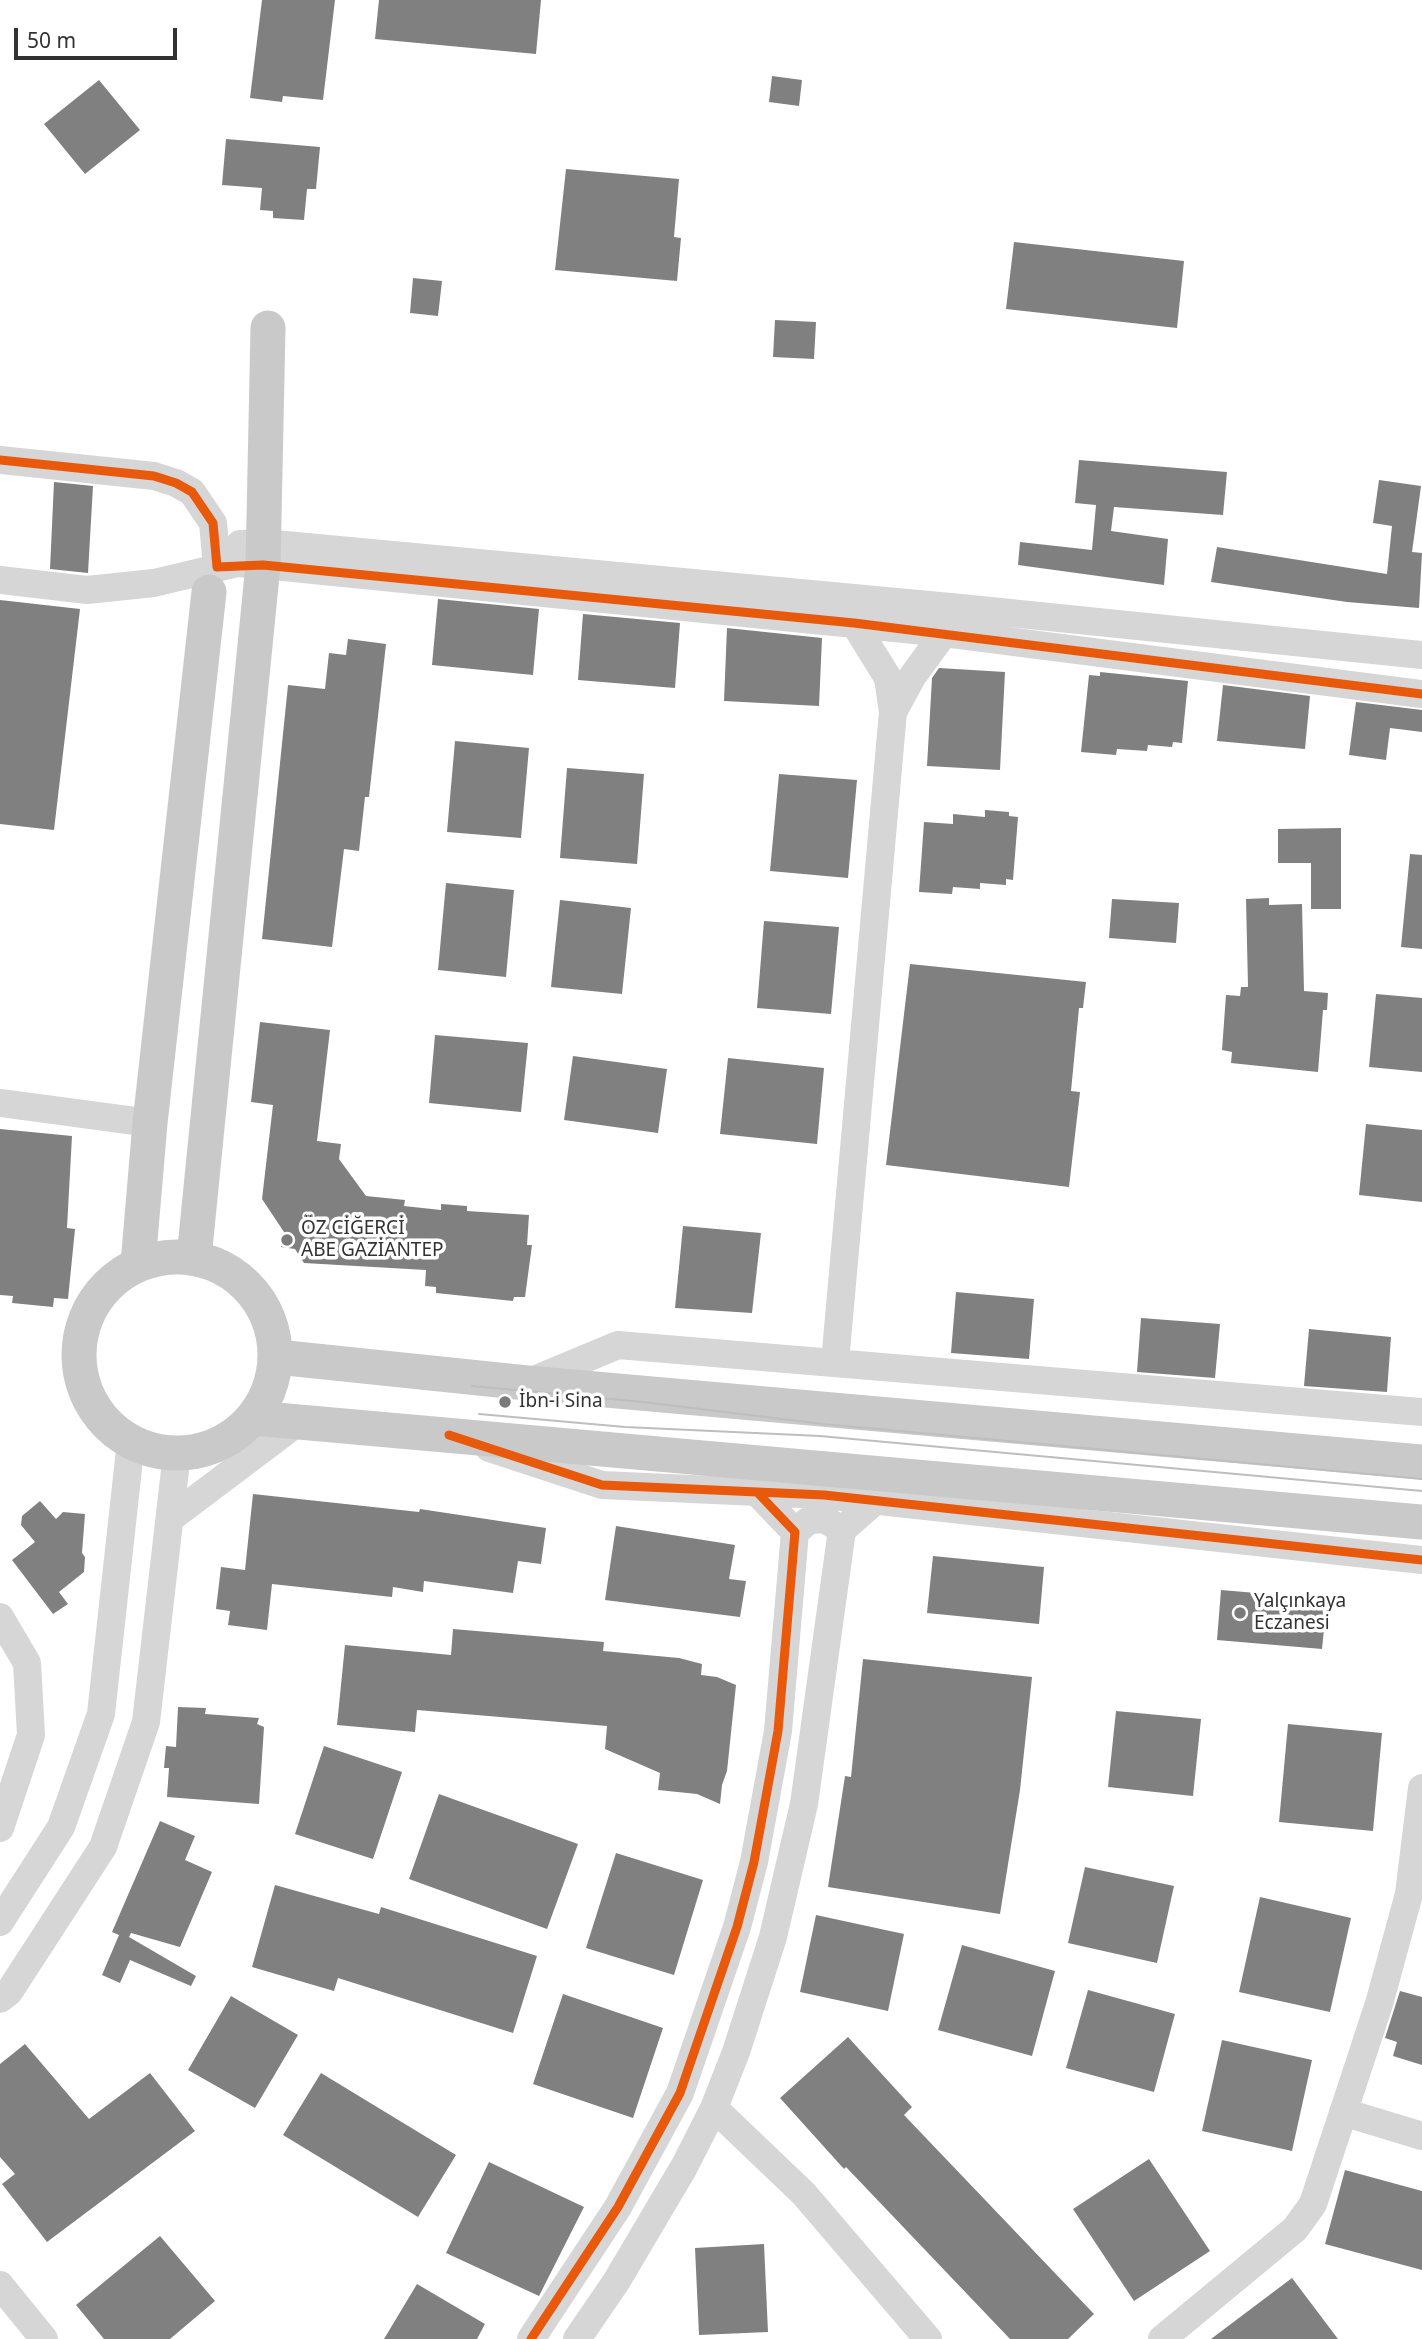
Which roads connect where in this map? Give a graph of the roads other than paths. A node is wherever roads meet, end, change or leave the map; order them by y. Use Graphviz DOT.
graph roads {
  1 [pos="268,328"];
  2 [pos="0,460"];
  3 [pos="264,554"];
  4 [pos="0,580"];
  5 [pos="213,580"];
  6 [pos="853,623"];
  7 [pos="944,633"];
  8 [pos="1422,655"];
  9 [pos="1422,694"];
  10 [pos="893,712"];
  11 [pos="0,1103"];
  12 [pos="150,1124"];
  13 [pos="194,1258"];
  14 [pos="138,1264"];
  15 [pos="277,1357"];
  16 [pos="835,1362"];
  17 [pos="527,1383"];
  18 [pos="1422,1412"];
  19 [pos="254,1418"];
  20 [pos="299,1422"];
  21 [pos="449,1435"];
  22 [pos="131,1441"];
  23 [pos="177,1453"];
  24 [pos="1422,1462"];
  25 [pos="757,1492"];
  26 [pos="875,1501"];
  27 [pos="172,1517"];
  28 [pos="1422,1522"];
  29 [pos="842,1531"];
  30 [pos="795,1532"];
  31 [pos="1422,1560"];
  32 [pos="0,1617"];
  33 [pos="1422,1788"];
  34 [pos="0,1828"];
  35 [pos="0,1922"];
  36 [pos="0,1999"];
  37 [pos="714,2108"];
  38 [pos="1343,2112"];
  39 [pos="1422,2136"];
  40 [pos="0,2286"];
  41 [pos="44,2339"];
  42 [pos="531,2339"];
  43 [pos="577,2339"];
  44 [pos="928,2339"];
  45 [pos="1162,2339"];
  1 -- 3 [label="main road"];
  2 -- 5 [label="street"];
  3 -- 5 [label="street"];
  3 -- 6 [label="street"];
  3 -- 8 [label="street"];
  3 -- 13 [label="main road"];
  4 -- 5 [label="street"];
  5 -- 12 [label="main road"];
  6 -- 7 [label="street"];
  6 -- 10 [label="street"];
  7 -- 9 [label="street"];
  7 -- 10 [label="street"];
  10 -- 16 [label="street"];
  11 -- 12 [label="street"];
  12 -- 14 [label="main road"];
  13 -- 14 [label="main road"];
  13 -- 15 [label="main road"];
  14 -- 22 [label="main road"];
  15 -- 17 [label="main road"];
  15 -- 19 [label="main road"];
  16 -- 17 [label="street"];
  16 -- 18 [label="street"];
  17 -- 24 [label="main road"];
  19 -- 20 [label="main road"];
  19 -- 23 [label="main road"];
  20 -- 21 [label="main road"];
  20 -- 27 [label="street"];
  21 -- 25 [label="street"];
  21 -- 28 [label="main road"];
  22 -- 23 [label="main road"];
  22 -- 35 [label="street"];
  23 -- 27 [label="street"];
  25 -- 26 [label="street"];
  25 -- 30 [label="street"];
  26 -- 29 [label="street"];
  26 -- 31 [label="street"];
  27 -- 36 [label="street"];
  29 -- 30 [label="street"];
  29 -- 37 [label="street"];
  30 -- 42 [label="street"];
  32 -- 34 [label="street"];
  33 -- 38 [label="street"];
  37 -- 43 [label="street"];
  37 -- 44 [label="street"];
  38 -- 39 [label="street"];
  38 -- 45 [label="street"];
  40 -- 41 [label="street"];
}
